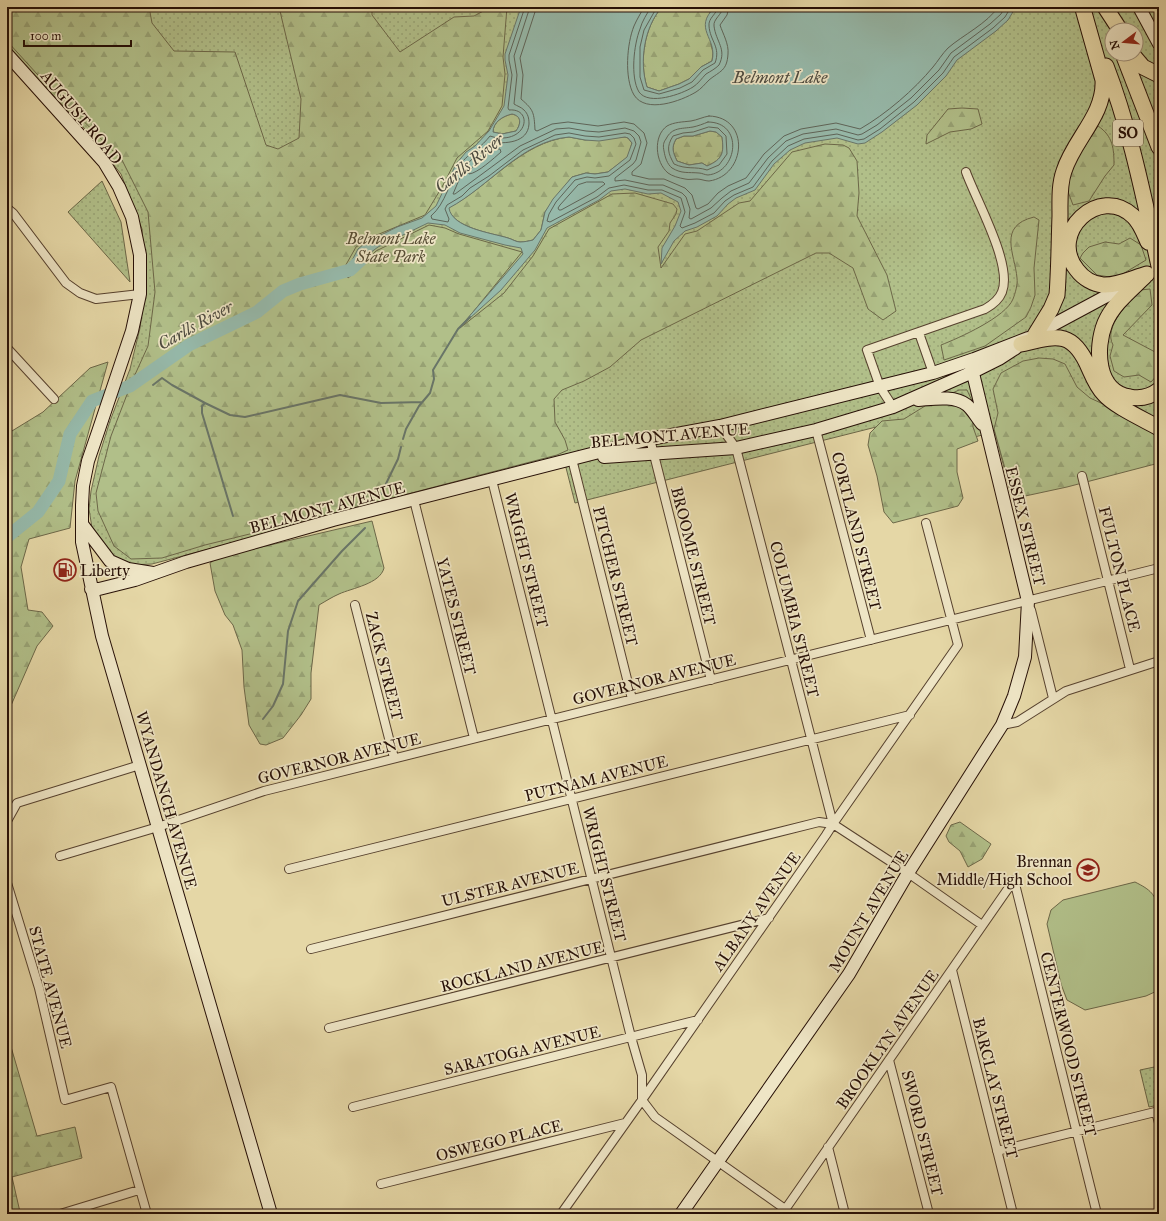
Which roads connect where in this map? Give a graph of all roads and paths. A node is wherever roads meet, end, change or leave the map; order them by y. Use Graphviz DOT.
graph roads {
  1 [pos="1103,7"];
  2 [pos="1138,7"];
  3 [pos="1083,8"];
  4 [pos="1109,22"];
  5 [pos="1114,22"];
  6 [pos="1159,44"];
  7 [pos="7,54"];
  8 [pos="1126,62"];
  9 [pos="1139,62"];
  10 [pos="1159,75"];
  11 [pos="1159,147"];
  12 [pos="966,172"];
  13 [pos="7,208"];
  14 [pos="1156,268"];
  15 [pos="140,294"];
  16 [pos="919,332"];
  17 [pos="1035,335"];
  18 [pos="1021,344"];
  19 [pos="8,351"];
  20 [pos="971,366"];
  21 [pos="933,373"];
  22 [pos="880,387"];
  23 [pos="939,387"];
  24 [pos="1159,390"];
  25 [pos="113,391"];
  26 [pos="54,399"];
  27 [pos="906,401"];
  28 [pos="893,407"];
  29 [pos="720,426"];
  30 [pos="986,428"];
  31 [pos="1159,428"];
  32 [pos="816,430"];
  33 [pos="650,440"];
  34 [pos="736,448"];
  35 [pos="654,454"];
  36 [pos="572,459"];
  37 [pos="1082,476"];
  38 [pos="492,480"];
  39 [pos="414,500"];
  40 [pos="926,523"];
  41 [pos="82,524"];
  42 [pos="1159,568"];
  43 [pos="156,574"];
  44 [pos="1108,581"];
  45 [pos="91,588"];
  46 [pos="1028,601"];
  47 [pos="355,605"];
  48 [pos="951,620"];
  49 [pos="871,640"];
  50 [pos="791,660"];
  51 [pos="1159,661"];
  52 [pos="1130,669"];
  53 [pos="711,680"];
  54 [pos="1053,698"];
  55 [pos="632,699"];
  56 [pos="910,715"];
  57 [pos="552,719"];
  58 [pos="1002,725"];
  59 [pos="474,738"];
  60 [pos="811,739"];
  61 [pos="394,758"];
  62 [pos="140,765"];
  63 [pos="572,799"];
  64 [pos="7,821"];
  65 [pos="833,824"];
  66 [pos="158,827"];
  67 [pos="60,856"];
  68 [pos="289,869"];
  69 [pos="908,873"];
  70 [pos="592,878"];
  71 [pos="1014,880"];
  72 [pos="7,883"];
  73 [pos="768,918"];
  74 [pos="982,925"];
  75 [pos="311,949"];
  76 [pos="611,958"];
  77 [pos="952,970"];
  78 [pos="698,1020"];
  79 [pos="329,1028"];
  80 [pos="631,1037"];
  81 [pos="889,1060"];
  82 [pos="642,1100"];
  83 [pos="353,1107"];
  84 [pos="1158,1111"];
  85 [pos="625,1123"];
  86 [pos="1159,1123"];
  87 [pos="1076,1131"];
  88 [pos="828,1147"];
  89 [pos="998,1151"];
  90 [pos="719,1161"];
  91 [pos="381,1184"];
  92 [pos="139,1190"];
  93 [pos="784,1212"];
  94 [pos="60,1214"];
  95 [pos="147,1214"];
  96 [pos="271,1214"];
  97 [pos="561,1214"];
  98 [pos="681,1214"];
  99 [pos="845,1214"];
  100 [pos="929,1214"];
  101 [pos="1013,1214"];
  102 [pos="1097,1214"];
  1 -- 4 [label="highway"];
  1 -- 5 [label="highway"];
  2 -- 6 [label="street"];
  3 -- 14 [label="highway, SO"];
  3 -- 17 [label="highway"];
  7 -- 15 [label="street, AUGUST ROAD"];
  8 -- 11 [label="highway, SO"];
  9 -- 10 [label="highway"];
  12 -- 16 [label="street"];
  13 -- 15 [label="street"];
  14 -- 14 [label="highway"];
  14 -- 17 [label="street, BELMONT AVENUE"];
  14 -- 24 [label="highway"];
  15 -- 25 [label="street, AUGUST ROAD"];
  16 -- 21 [label="street"];
  16 -- 22 [label="street"];
  17 -- 18 [label="street, BELMONT AVENUE"];
  17 -- 20 [label="street, BELMONT AVENUE"];
  18 -- 20 [label="street, BELMONT AVENUE"];
  18 -- 31 [label="highway"];
  19 -- 26 [label="street"];
  20 -- 21 [label="street, BELMONT AVENUE"];
  20 -- 23 [label="street, BELMONT AVENUE"];
  20 -- 30 [label="street, ESSEX STREET"];
  21 -- 22 [label="street, BELMONT AVENUE"];
  21 -- 23 [label="street"];
  22 -- 28 [label="street"];
  22 -- 29 [label="street, BELMONT AVENUE"];
  23 -- 27 [label="street, BELMONT AVENUE"];
  25 -- 41 [label="street, WYANDANCH AVENUE"];
  27 -- 28 [label="street, BELMONT AVENUE"];
  27 -- 30 [label="street"];
  28 -- 32 [label="street, BELMONT AVENUE"];
  29 -- 33 [label="street, BELMONT AVENUE"];
  29 -- 34 [label="street, COLUMBIA STREET"];
  30 -- 46 [label="street, ESSEX STREET"];
  32 -- 34 [label="street, BELMONT AVENUE"];
  32 -- 49 [label="street, CORTLAND STREET"];
  33 -- 35 [label="street, BROOME STREET"];
  33 -- 36 [label="street, BELMONT AVENUE"];
  34 -- 35 [label="street, BELMONT AVENUE"];
  34 -- 50 [label="street, COLUMBIA STREET"];
  35 -- 36 [label="street, BELMONT AVENUE"];
  35 -- 53 [label="street, BROOME STREET"];
  36 -- 38 [label="street, BELMONT AVENUE"];
  36 -- 55 [label="street, PITCHER STREET"];
  37 -- 44 [label="street, FULTON PLACE"];
  38 -- 39 [label="street, BELMONT AVENUE"];
  38 -- 57 [label="street, WRIGHT STREET"];
  39 -- 43 [label="street, BELMONT AVENUE"];
  39 -- 59 [label="street, YATES STREET"];
  40 -- 48 [label="street"];
  41 -- 43 [label="street"];
  41 -- 45 [label="street, WYANDANCH AVENUE"];
  42 -- 44 [label="street, GOVERNOR AVENUE"];
  43 -- 45 [label="street, BELMONT AVENUE"];
  44 -- 46 [label="street, GOVERNOR AVENUE"];
  44 -- 52 [label="street, FULTON PLACE"];
  45 -- 62 [label="street, WYANDANCH AVENUE"];
  46 -- 48 [label="street, GOVERNOR AVENUE"];
  46 -- 54 [label="street, ESSEX STREET"];
  46 -- 58 [label="street, MOUNT AVENUE"];
  47 -- 61 [label="street, ZACK STREET"];
  48 -- 49 [label="street, GOVERNOR AVENUE"];
  48 -- 56 [label="street, ALBANY AVENUE"];
  49 -- 50 [label="street, GOVERNOR AVENUE"];
  50 -- 53 [label="street, GOVERNOR AVENUE"];
  50 -- 60 [label="street, COLUMBIA STREET"];
  51 -- 52 [label="street"];
  52 -- 54 [label="street"];
  53 -- 55 [label="street, GOVERNOR AVENUE"];
  54 -- 58 [label="street"];
  55 -- 57 [label="street, GOVERNOR AVENUE"];
  56 -- 60 [label="street, PUTNAM AVENUE"];
  56 -- 65 [label="street, ALBANY AVENUE"];
  57 -- 59 [label="street, GOVERNOR AVENUE"];
  57 -- 63 [label="street, WRIGHT STREET"];
  58 -- 69 [label="street, MOUNT AVENUE"];
  59 -- 61 [label="street, GOVERNOR AVENUE"];
  60 -- 63 [label="street, PUTNAM AVENUE"];
  60 -- 65 [label="street, COLUMBIA STREET"];
  61 -- 66 [label="street, GOVERNOR AVENUE"];
  62 -- 64 [label="street"];
  62 -- 66 [label="street, WYANDANCH AVENUE"];
  63 -- 68 [label="street, PUTNAM AVENUE"];
  63 -- 70 [label="street, WRIGHT STREET"];
  65 -- 69 [label="street"];
  65 -- 70 [label="street, ULSTER AVENUE"];
  65 -- 73 [label="street, ALBANY AVENUE"];
  66 -- 67 [label="street, GOVERNOR AVENUE"];
  66 -- 96 [label="street, WYANDANCH AVENUE"];
  69 -- 74 [label="street"];
  69 -- 90 [label="street, MOUNT AVENUE"];
  70 -- 75 [label="street, ULSTER AVENUE"];
  70 -- 76 [label="street, WRIGHT STREET"];
  71 -- 74 [label="street, BROOKLYN AVENUE"];
  71 -- 87 [label="street, CENTERWOOD STREET"];
  72 -- 92 [label="street, STATE AVENUE"];
  73 -- 76 [label="street, ROCKLAND AVENUE"];
  73 -- 78 [label="street, ALBANY AVENUE"];
  74 -- 77 [label="street, BROOKLYN AVENUE"];
  76 -- 79 [label="street, ROCKLAND AVENUE"];
  76 -- 80 [label="street, WRIGHT STREET"];
  77 -- 81 [label="street, BROOKLYN AVENUE"];
  77 -- 89 [label="street, BARCLAY STREET"];
  78 -- 80 [label="street, SARATOGA AVENUE"];
  78 -- 82 [label="street, ALBANY AVENUE"];
  80 -- 82 [label="street, WRIGHT STREET"];
  80 -- 83 [label="street, SARATOGA AVENUE"];
  81 -- 88 [label="street, BROOKLYN AVENUE"];
  81 -- 100 [label="street, SWORD STREET"];
  82 -- 85 [label="street, ALBANY AVENUE"];
  82 -- 90 [label="street"];
  84 -- 86 [label="street"];
  84 -- 87 [label="street"];
  85 -- 91 [label="street, OSWEGO PLACE"];
  85 -- 97 [label="street, ALBANY AVENUE"];
  87 -- 89 [label="street"];
  87 -- 102 [label="street, CENTERWOOD STREET"];
  88 -- 93 [label="street, BROOKLYN AVENUE"];
  88 -- 99 [label="street"];
  89 -- 101 [label="street, BARCLAY STREET"];
  90 -- 93 [label="street"];
  90 -- 98 [label="street, MOUNT AVENUE"];
  92 -- 94 [label="street"];
  92 -- 95 [label="street"];
}
